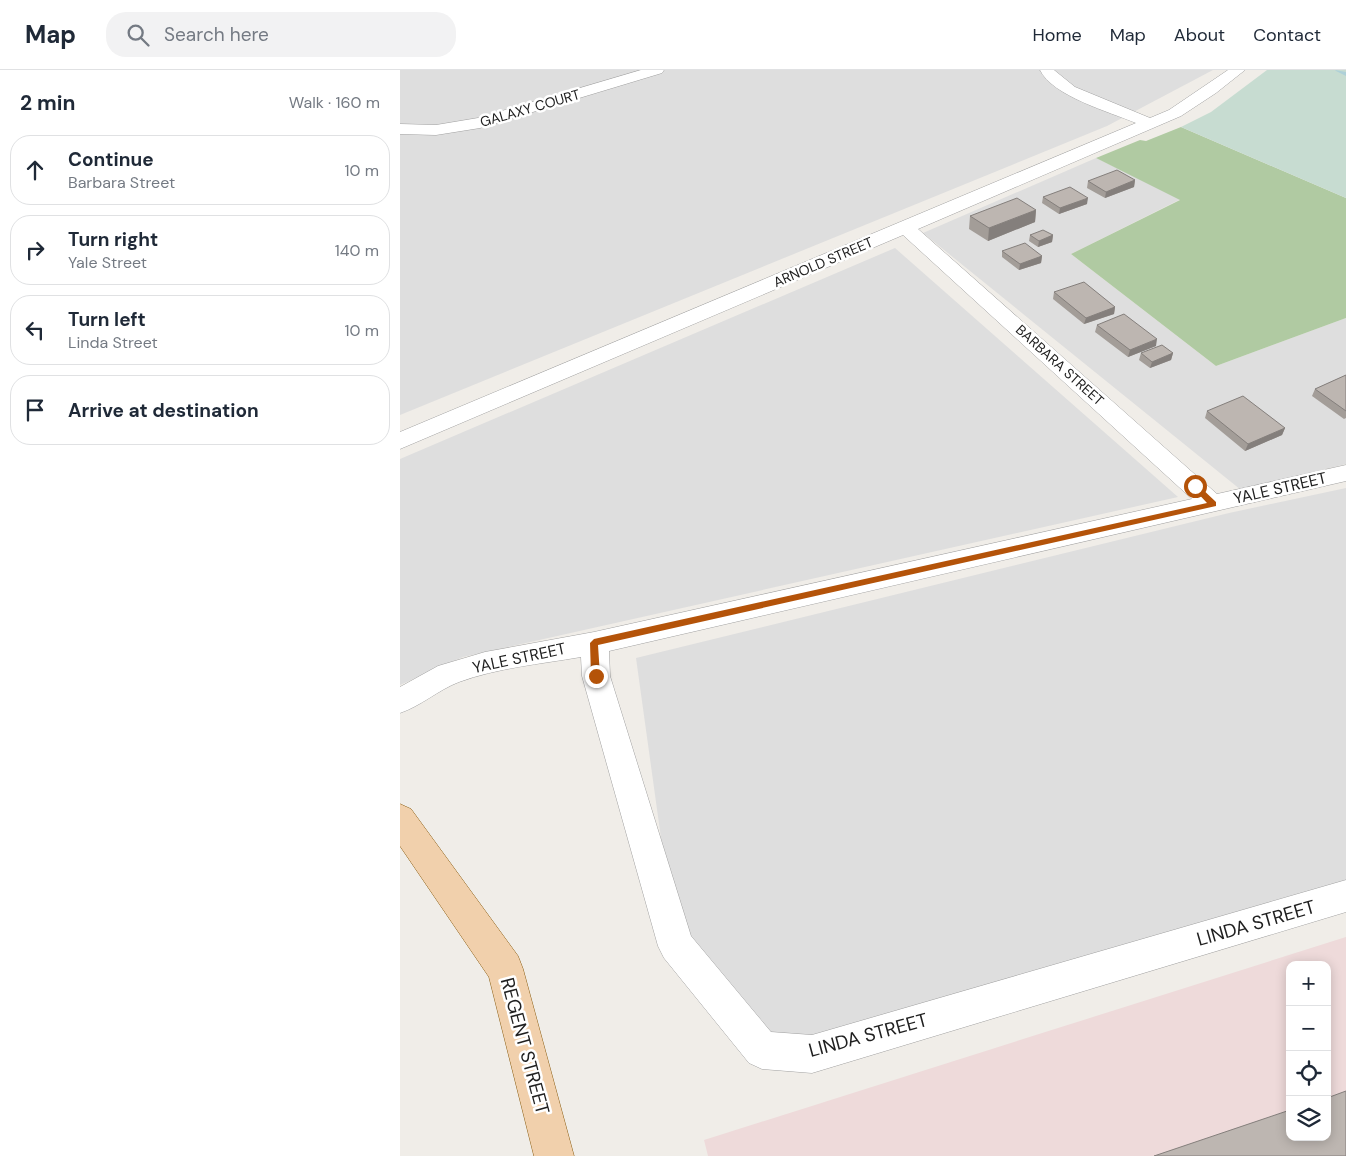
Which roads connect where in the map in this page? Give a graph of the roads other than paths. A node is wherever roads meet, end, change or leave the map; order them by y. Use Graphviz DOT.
graph roads {
  1 [pos="657,70"];
  2 [pos="1047,70"];
  3 [pos="1238,70"];
  4 [pos="1149,123"];
  5 [pos="400,129"];
  6 [pos="906,228"];
  7 [pos="400,441"];
  8 [pos="1346,473"];
  9 [pos="1213,504"];
  10 [pos="594,643"];
  11 [pos="400,701"];
  12 [pos="400,819"];
  13 [pos="1346,896"];
  14 [pos="554,1156"];
  1 -- 5 [label="street, GALAXY COURT"];
  2 -- 4 [label="street"];
  3 -- 4 [label="street, ARNOLD STREET"];
  4 -- 6 [label="street, ARNOLD STREET"];
  6 -- 7 [label="street, ARNOLD STREET"];
  6 -- 9 [label="street, BARBARA STREET"];
  8 -- 9 [label="street, YALE STREET"];
  9 -- 10 [label="street, YALE STREET"];
  10 -- 11 [label="street, YALE STREET"];
  10 -- 13 [label="street, LINDA STREET"];
  12 -- 14 [label="main road, REGENT STREET"];
}
